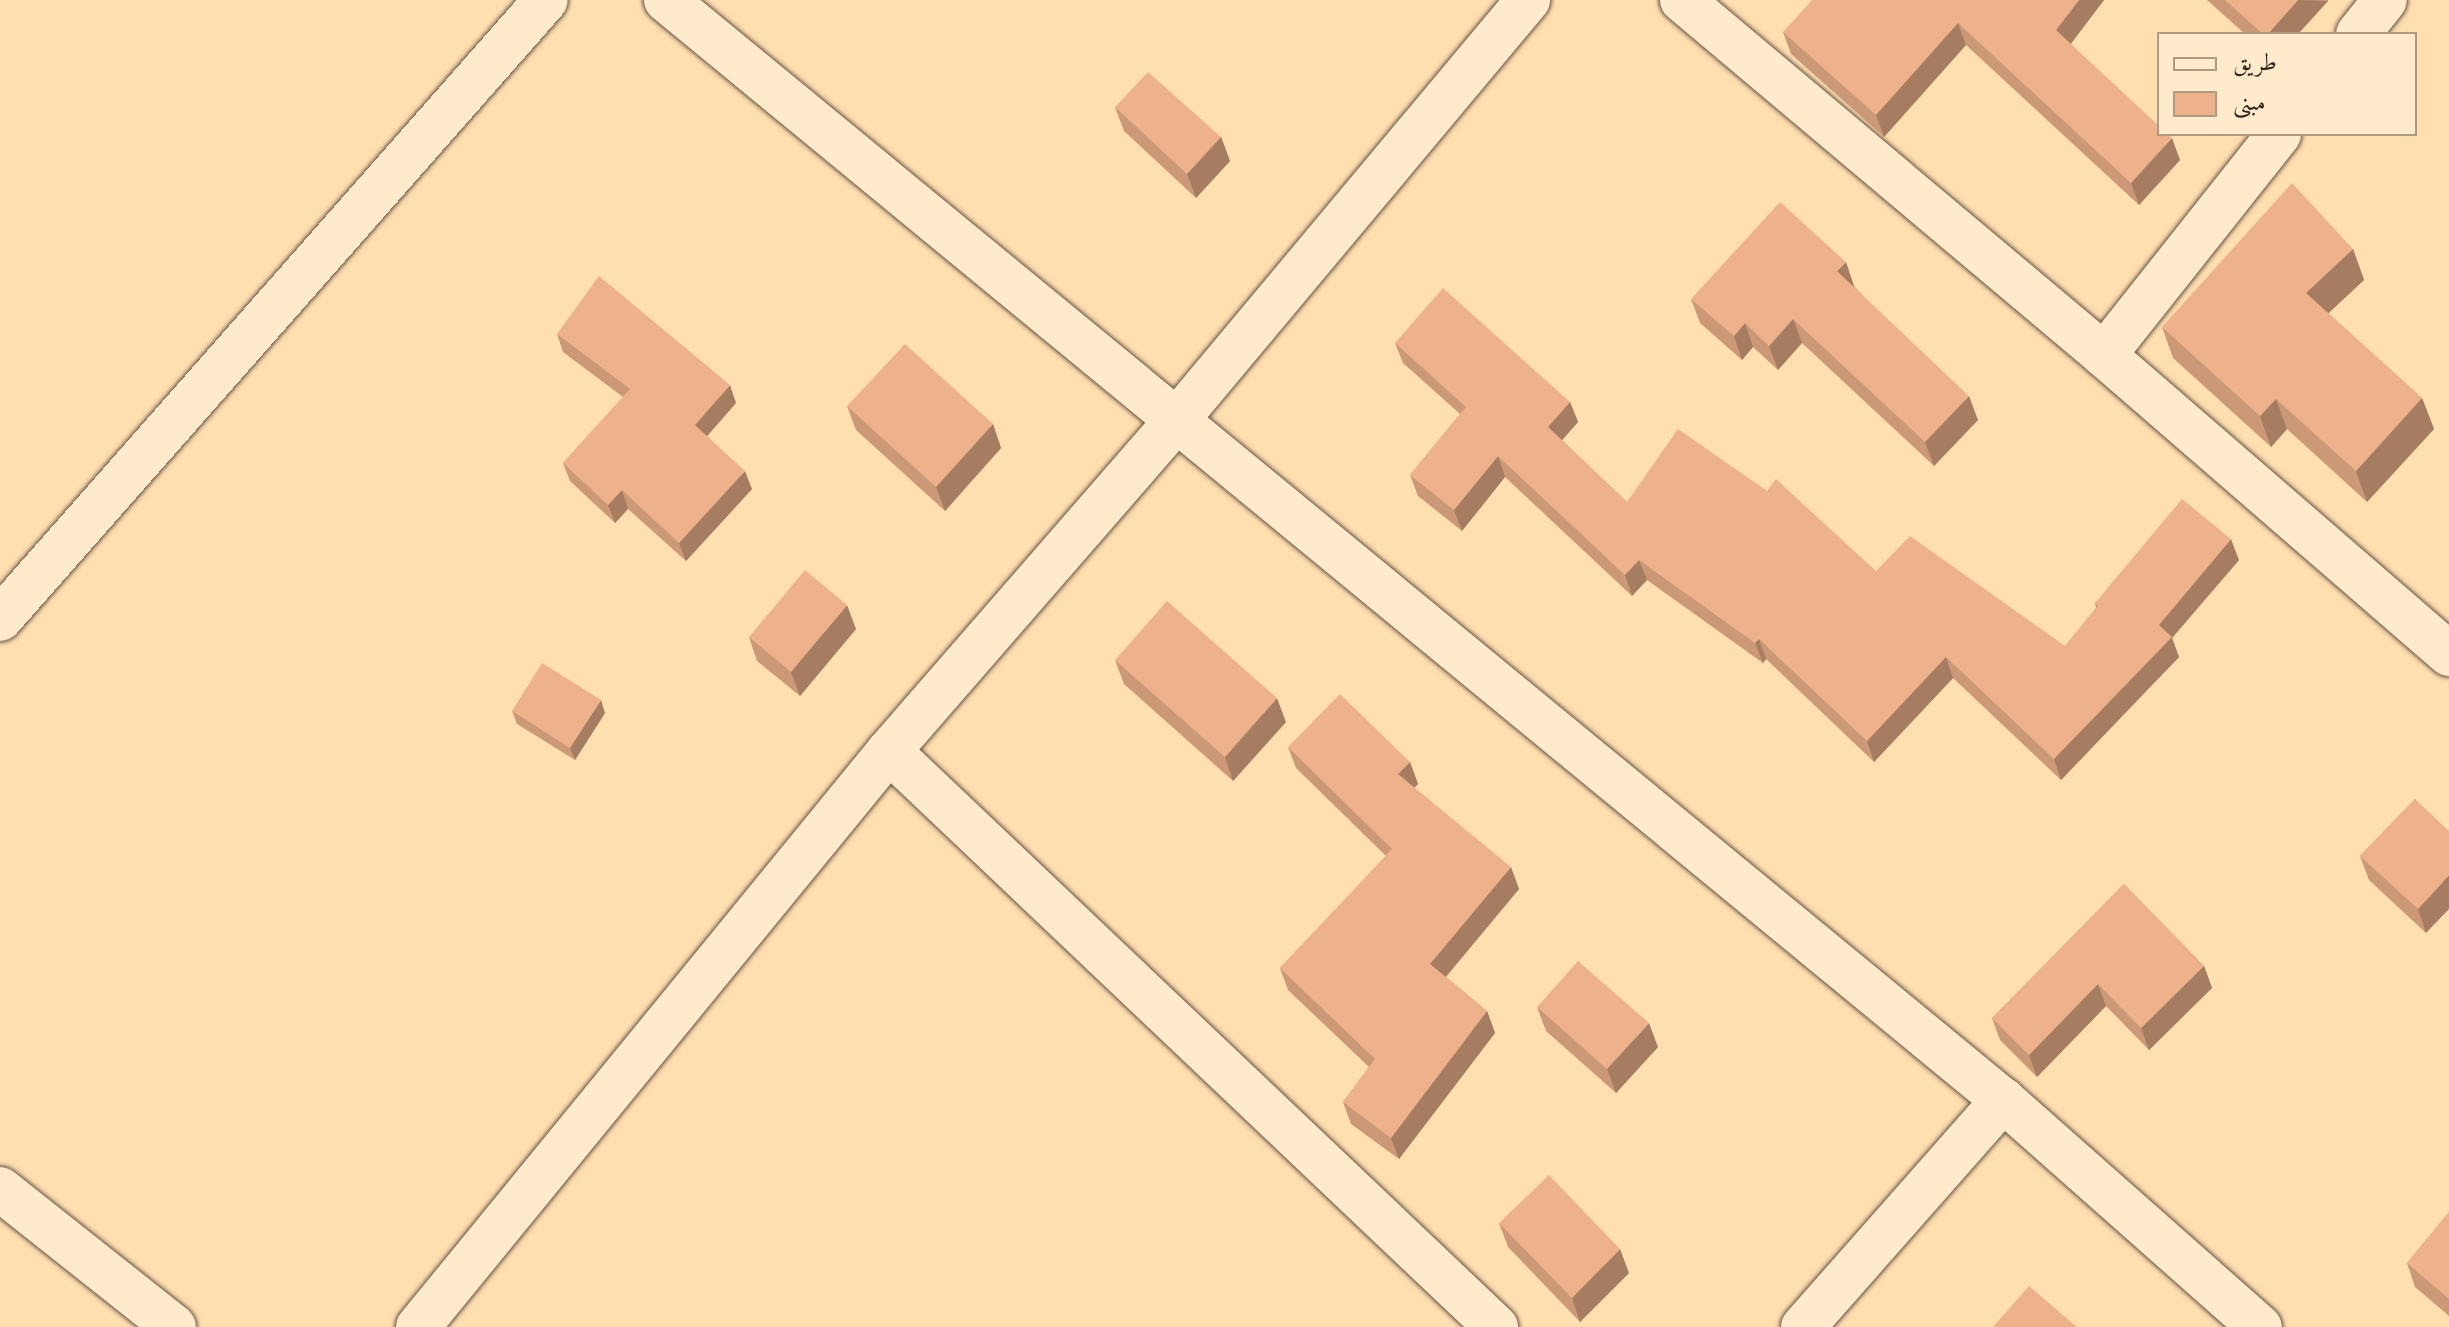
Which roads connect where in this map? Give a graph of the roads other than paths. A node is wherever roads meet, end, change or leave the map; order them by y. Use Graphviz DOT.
graph roads {
  1 [pos="546,0"];
  2 [pos="1528,0"];
  3 [pos="1682,0"];
  4 [pos="2385,0"];
  5 [pos="686,6"];
  6 [pos="2360,32"];
  7 [pos="2277,136"];
  8 [pos="2104,355"];
  9 [pos="1176,421"];
  10 [pos="0,619"];
  11 [pos="2449,654"];
  12 [pos="889,751"];
  13 [pos="2003,1100"];
  14 [pos="0,1189"];
  15 [pos="174,1327"];
  16 [pos="418,1327"];
  17 [pos="1496,1327"];
  18 [pos="1803,1327"];
  19 [pos="2260,1327"];
  1 -- 10 [label="street"];
  2 -- 9 [label="street"];
  3 -- 8 [label="street"];
  4 -- 6 [label="street"];
  5 -- 9 [label="street"];
  7 -- 8 [label="street"];
  8 -- 11 [label="street"];
  9 -- 12 [label="street"];
  9 -- 13 [label="street"];
  12 -- 16 [label="street"];
  12 -- 17 [label="street"];
  13 -- 18 [label="street"];
  13 -- 19 [label="street"];
  14 -- 15 [label="street"];
}
